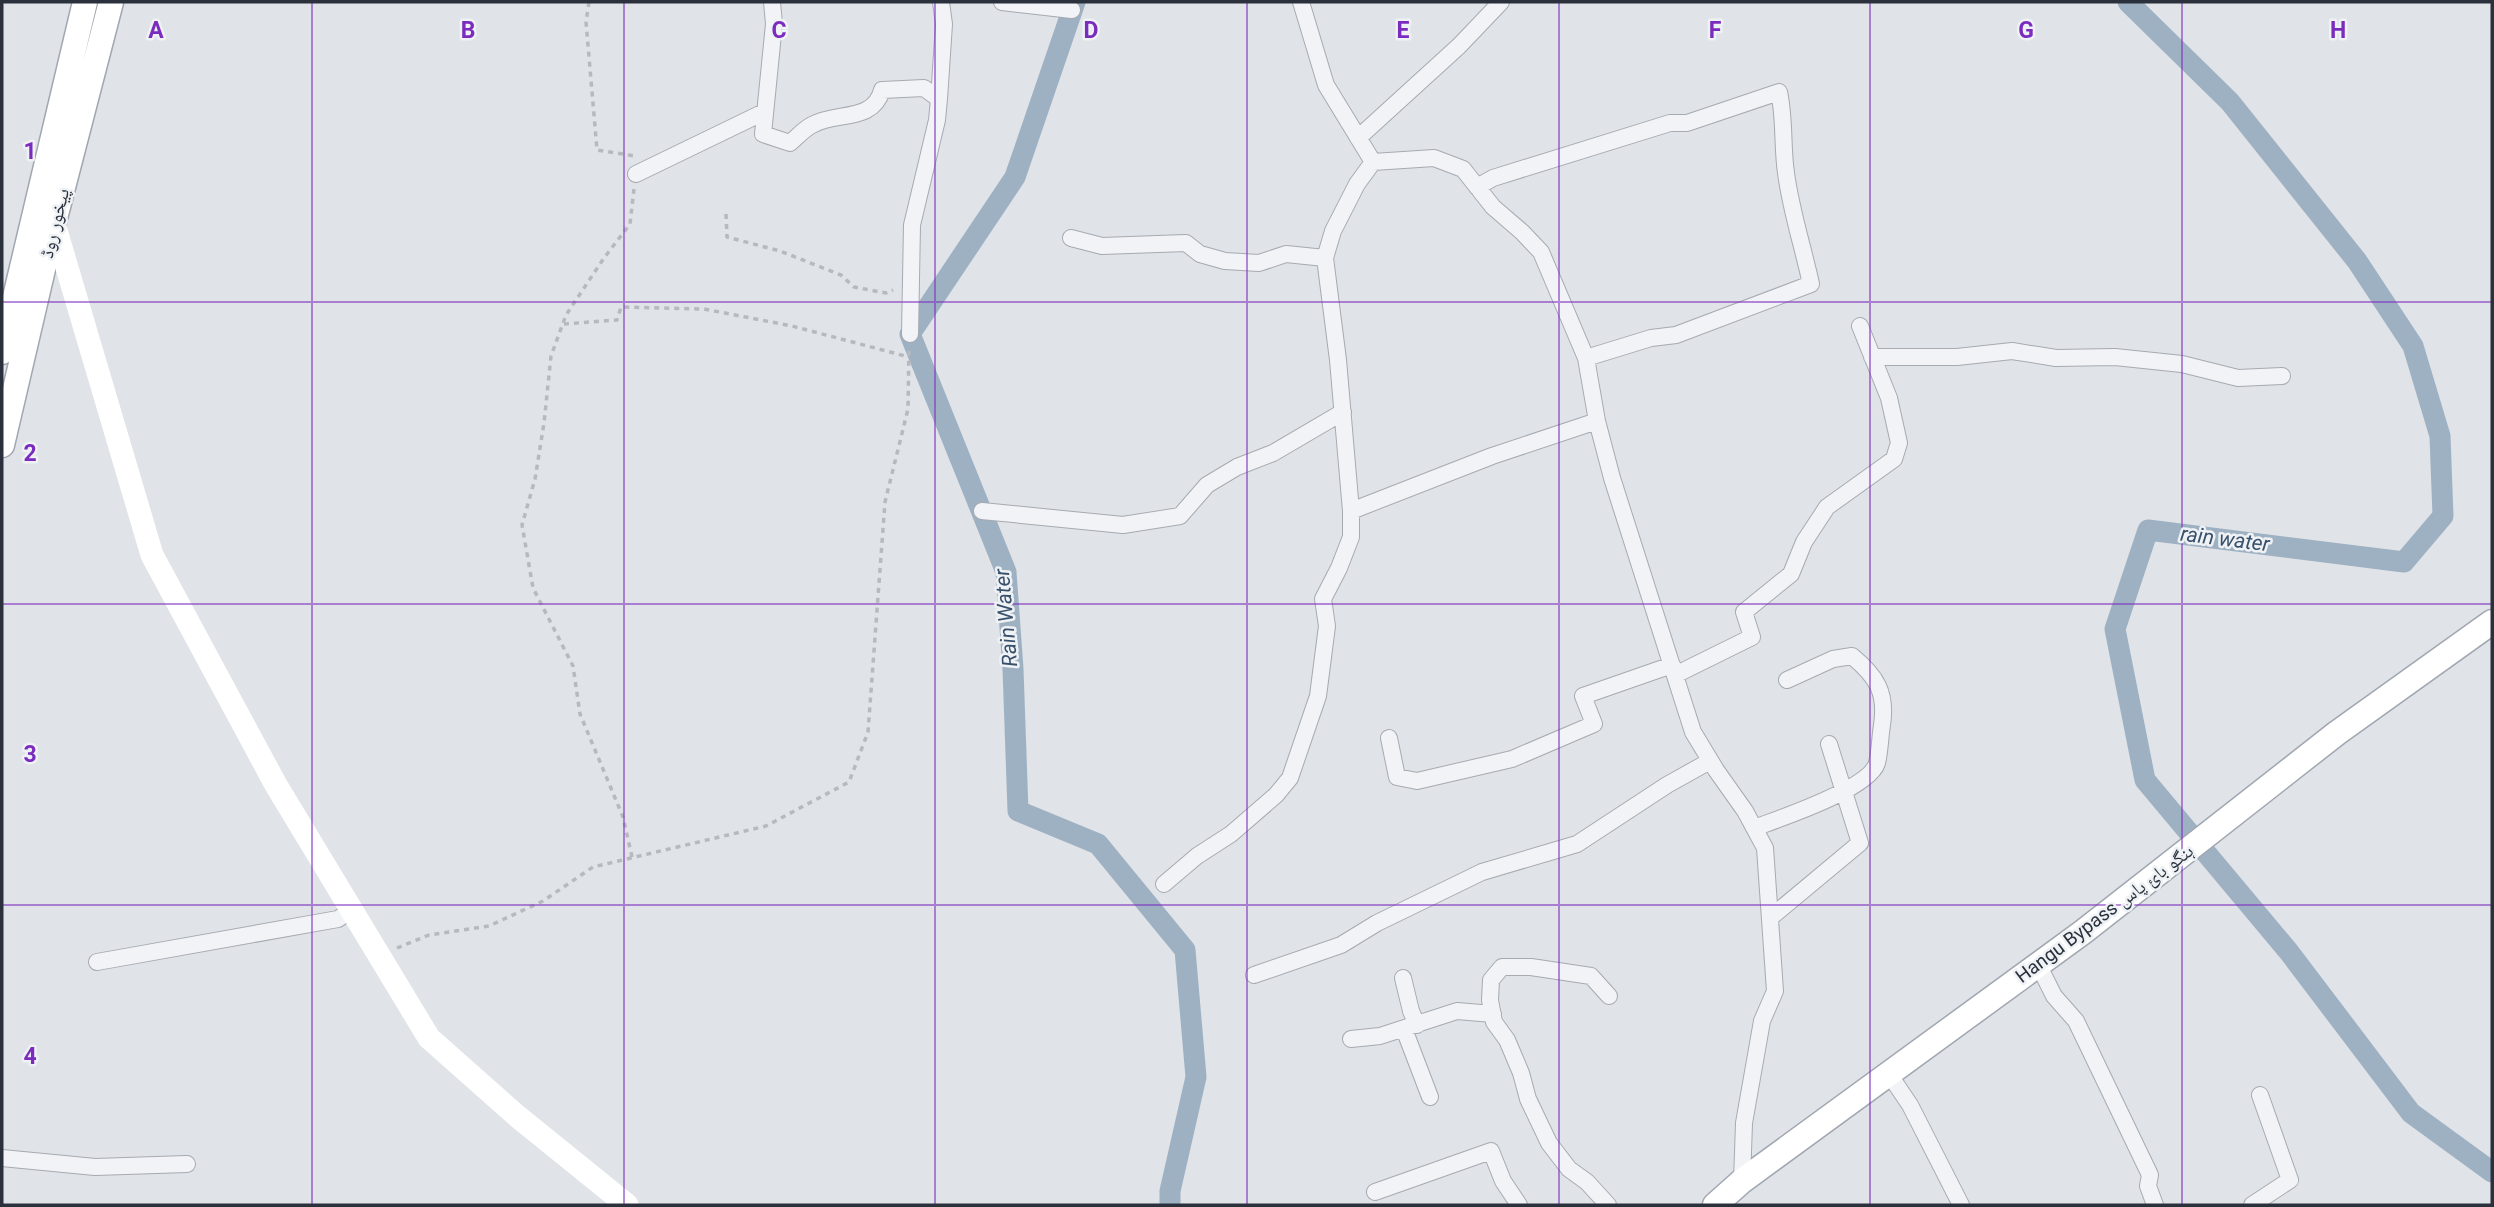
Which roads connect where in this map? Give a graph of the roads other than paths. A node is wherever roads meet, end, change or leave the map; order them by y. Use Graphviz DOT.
graph roads {
  1 [pos="85,2"];
  2 [pos="111,2"];
  3 [pos="772,2"];
  4 [pos="941,2"];
  5 [pos="1002,2"];
  6 [pos="1301,2"];
  7 [pos="1502,2"];
  8 [pos="1072,10"];
  9 [pos="939,99"];
  10 [pos="765,112"];
  11 [pos="1358,138"];
  12 [pos="1373,162"];
  13 [pos="636,174"];
  14 [pos="41,184"];
  15 [pos="1477,187"];
  16 [pos="54,222"];
  17 [pos="1071,238"];
  18 [pos="1325,258"];
  19 [pos="1860,326"];
  20 [pos="910,334"];
  21 [pos="3,339"];
  22 [pos="1872,356"];
  23 [pos="1587,358"];
  24 [pos="2282,376"];
  25 [pos="1343,412"];
  26 [pos="1597,421"];
  27 [pos="2,445"];
  28 [pos="982,510"];
  29 [pos="1351,511"];
  30 [pos="2492,622"];
  31 [pos="1673,670"];
  32 [pos="1787,680"];
  33 [pos="1390,738"];
  34 [pos="1829,744"];
  35 [pos="1710,761"];
  36 [pos="1843,791"];
  37 [pos="1754,828"];
  38 [pos="1164,884"];
  39 [pos="351,910"];
  40 [pos="1770,918"];
  41 [pos="97,962"];
  42 [pos="2038,964"];
  43 [pos="1254,975"];
  44 [pos="1403,978"];
  45 [pos="1609,996"];
  46 [pos="1493,1014"];
  47 [pos="1410,1027"];
  48 [pos="1351,1039"];
  49 [pos="1889,1074"];
  50 [pos="2260,1096"];
  51 [pos="1430,1097"];
  52 [pos="2,1158"];
  53 [pos="187,1164"];
  54 [pos="1742,1181"];
  55 [pos="1375,1192"];
  56 [pos="628,1205"];
  57 [pos="1519,1205"];
  58 [pos="1608,1205"];
  59 [pos="1715,1205"];
  60 [pos="1961,1205"];
  61 [pos="2155,1205"];
  62 [pos="2252,1205"];
  1 -- 14 [label="main road, پیخور روڈ"];
  2 -- 16 [label="main road, پیخور روڈ"];
  3 -- 10 [label="street"];
  4 -- 9 [label="street"];
  5 -- 8 [label="street"];
  6 -- 11 [label="street"];
  7 -- 11 [label="street"];
  9 -- 10 [label="street"];
  9 -- 20 [label="street"];
  10 -- 13 [label="street"];
  11 -- 12 [label="street"];
  12 -- 15 [label="street"];
  12 -- 18 [label="street"];
  14 -- 16 [label="street"];
  14 -- 21 [label="main road, پیخور روڈ"];
  15 -- 23 [label="street"];
  15 -- 23 [label="street"];
  16 -- 27 [label="main road, پیخور روڈ"];
  16 -- 39 [label="street"];
  17 -- 18 [label="street"];
  18 -- 25 [label="street"];
  19 -- 22 [label="street"];
  22 -- 24 [label="street"];
  22 -- 31 [label="street"];
  23 -- 26 [label="street"];
  25 -- 28 [label="street"];
  25 -- 29 [label="street"];
  26 -- 29 [label="street"];
  26 -- 31 [label="street"];
  29 -- 38 [label="street"];
  30 -- 42 [label="main road, Hangu Bypass ہنگو بائ پاس"];
  31 -- 33 [label="street"];
  31 -- 35 [label="street"];
  32 -- 36 [label="street"];
  34 -- 36 [label="street"];
  35 -- 37 [label="street"];
  35 -- 43 [label="street"];
  36 -- 37 [label="street"];
  36 -- 40 [label="street"];
  37 -- 40 [label="street"];
  39 -- 41 [label="street"];
  39 -- 56 [label="street"];
  40 -- 54 [label="street"];
  42 -- 49 [label="main road, Hangu Bypass ہنگو بائ پاس"];
  42 -- 61 [label="street"];
  44 -- 47 [label="street"];
  45 -- 46 [label="street"];
  46 -- 47 [label="street"];
  46 -- 58 [label="street"];
  47 -- 48 [label="street"];
  47 -- 51 [label="street"];
  49 -- 54 [label="main road, Hangu Bypass ہنگو بائ پاس"];
  49 -- 60 [label="street"];
  50 -- 62 [label="street"];
  52 -- 53 [label="street"];
  54 -- 59 [label="main road, Hangu Bypass ہنگو بائ پاس"];
  55 -- 57 [label="street"];
}
